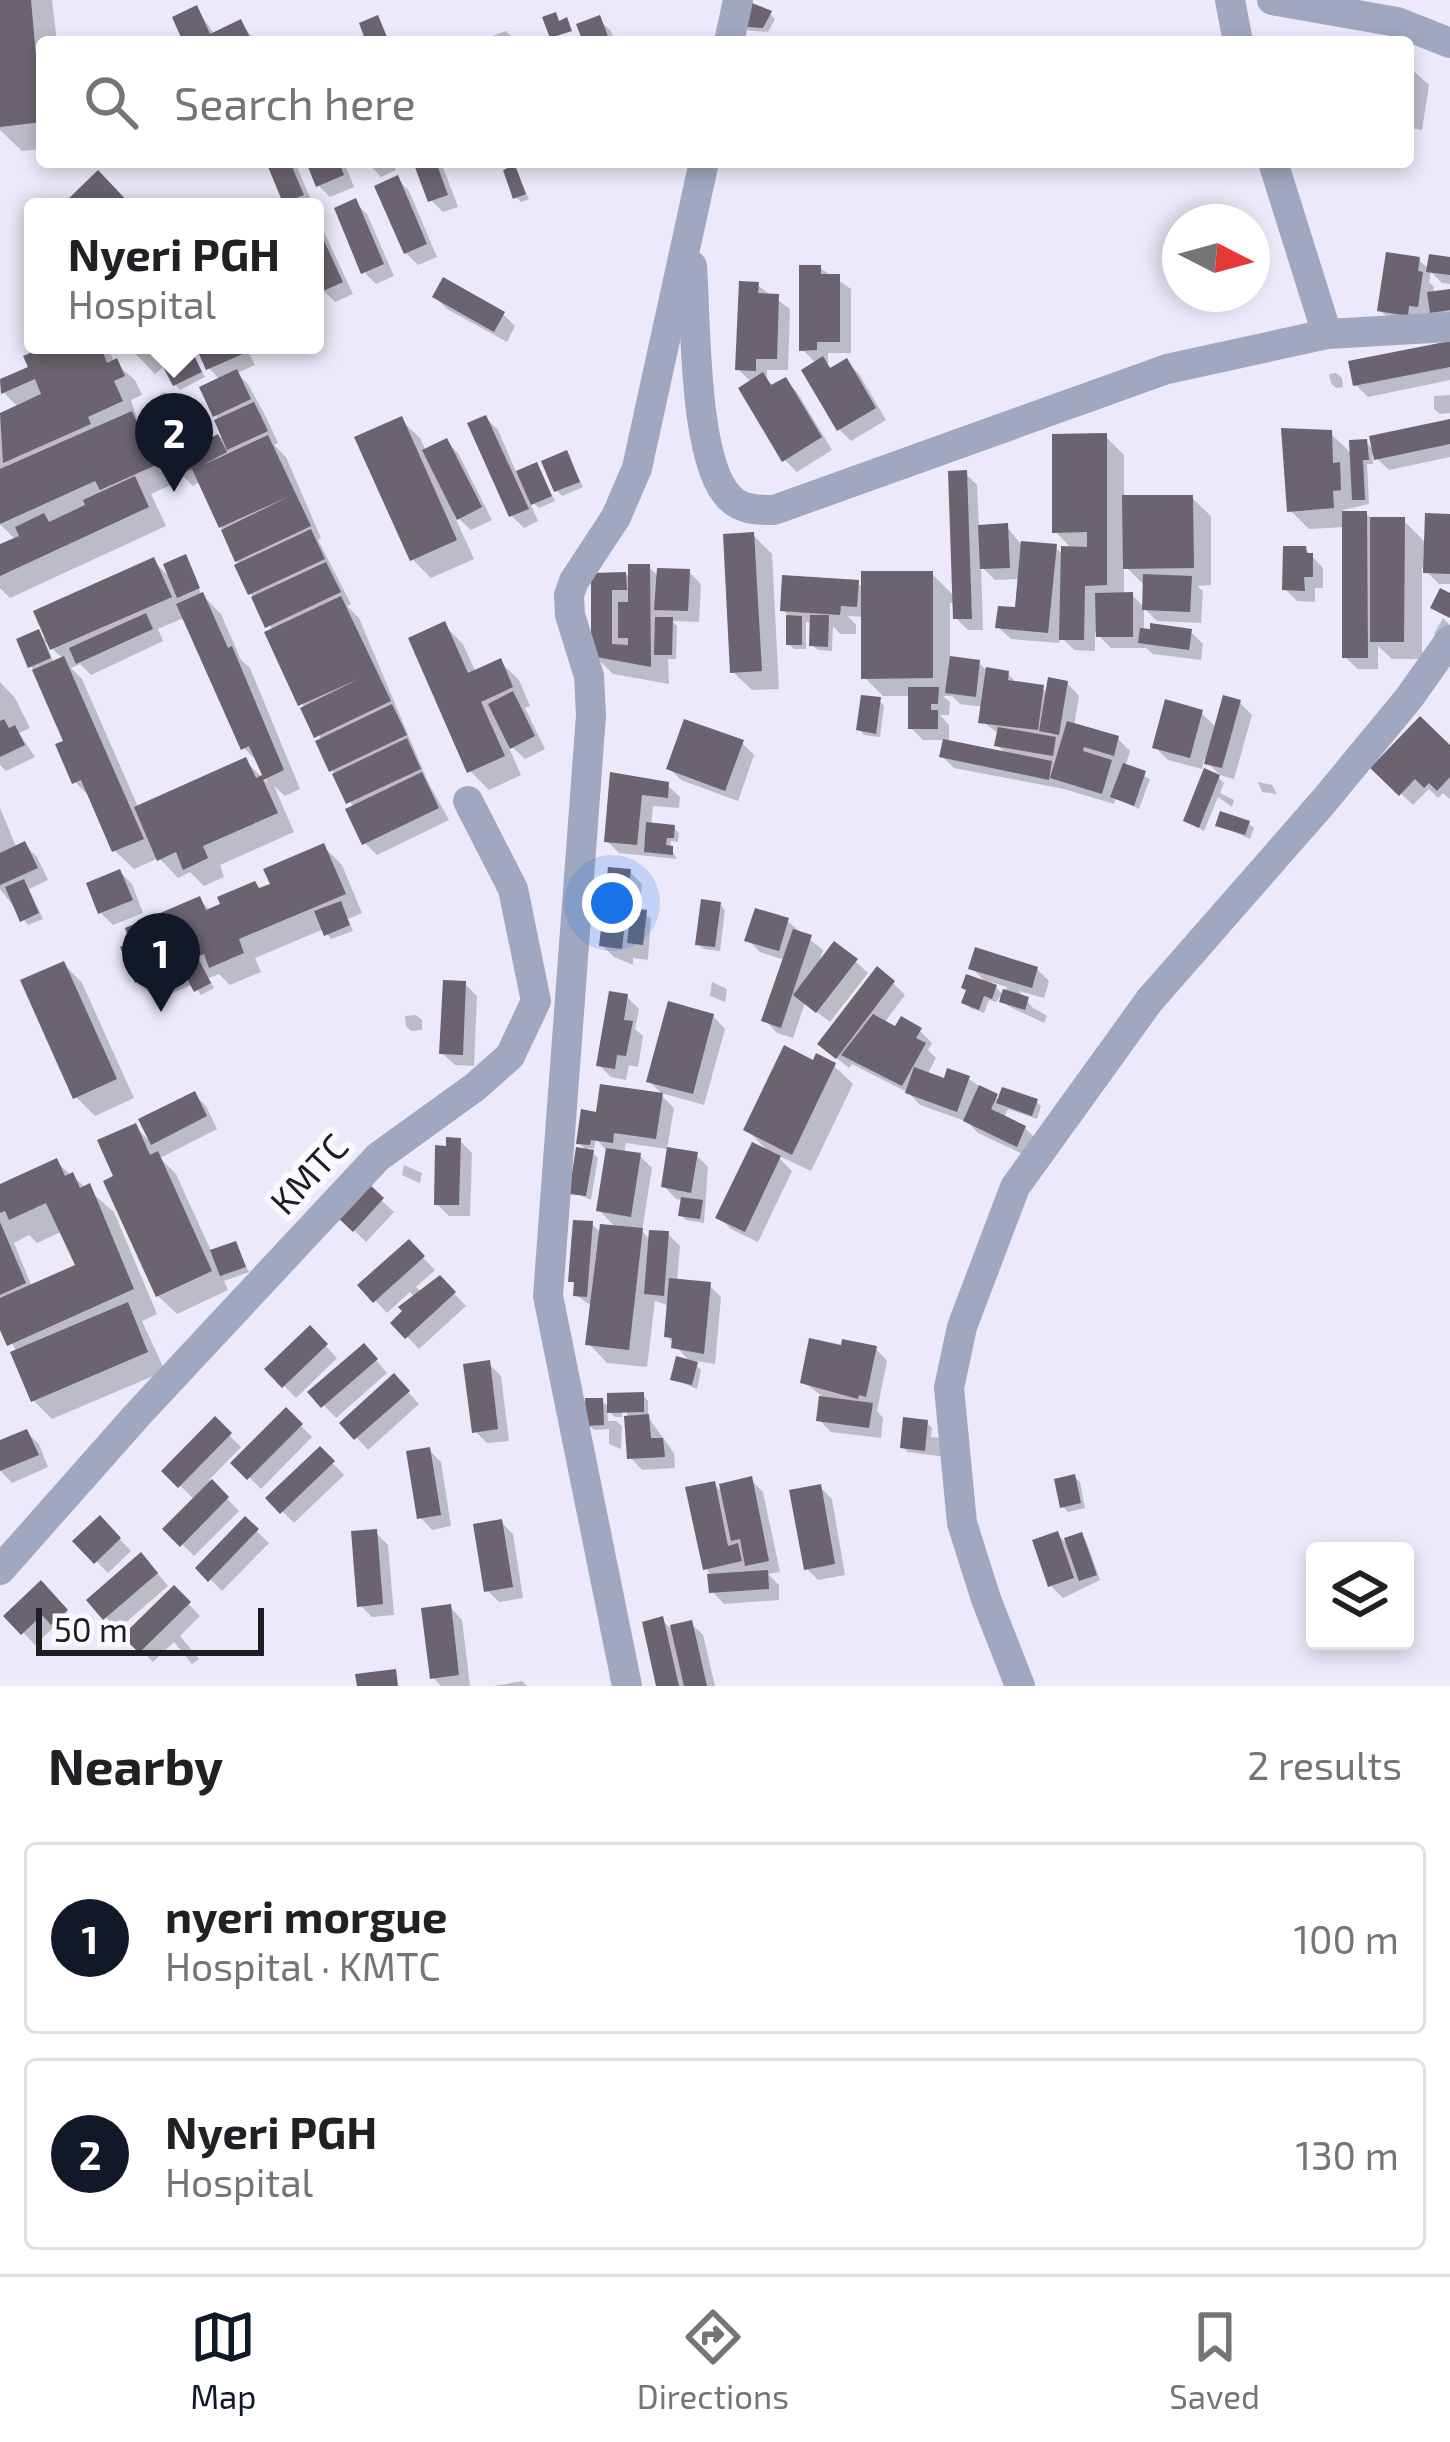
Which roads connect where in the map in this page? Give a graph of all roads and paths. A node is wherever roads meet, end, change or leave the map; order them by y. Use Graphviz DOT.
graph roads {
  1 [pos="738,0"];
  2 [pos="1230,0"];
  3 [pos="1272,0"];
  4 [pos="730,36"];
  5 [pos="1237,36"];
  6 [pos="1450,43"];
  7 [pos="703,168"];
  8 [pos="1275,168"];
  9 [pos="690,230"];
  10 [pos="1450,327"];
  11 [pos="1328,334"];
  12 [pos="1450,640"];
  13 [pos="467,801"];
  14 [pos="0,1570"];
  15 [pos="627,1686"];
  16 [pos="1021,1686"];
  1 -- 4 [label="street"];
  2 -- 5 [label="street"];
  3 -- 6 [label="street"];
  7 -- 9 [label="street"];
  8 -- 11 [label="street"];
  9 -- 11 [label="street"];
  9 -- 15 [label="street"];
  10 -- 11 [label="street"];
  12 -- 16 [label="street"];
  13 -- 14 [label="street, KMTC"];
}
